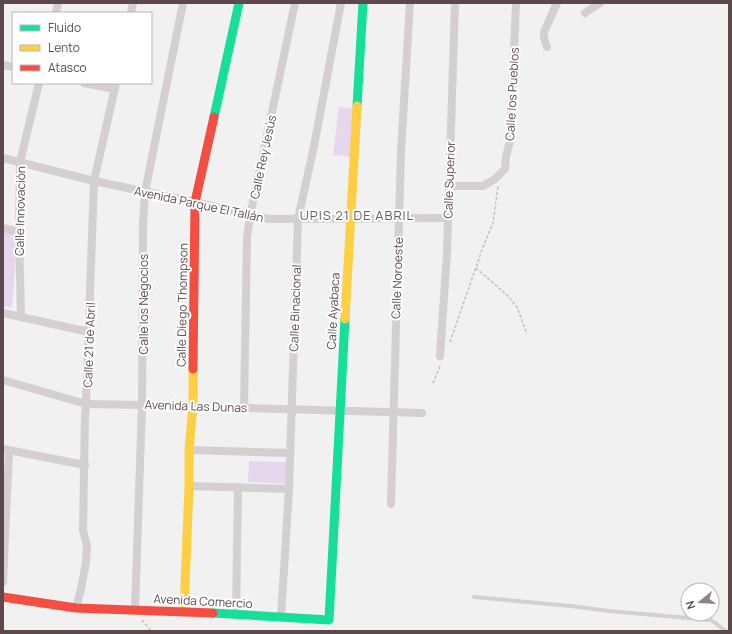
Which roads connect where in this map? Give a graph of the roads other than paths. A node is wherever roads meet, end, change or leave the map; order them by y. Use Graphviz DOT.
graph roads {
  1 [pos="183,3"];
  2 [pos="239,3"];
  3 [pos="295,3"];
  4 [pos="341,3"];
  5 [pos="363,3"];
  6 [pos="410,3"];
  7 [pos="455,3"];
  8 [pos="556,3"];
  9 [pos="600,3"];
  10 [pos="516,4"];
  11 [pos="585,13"];
  12 [pos="547,47"];
  13 [pos="39,84"];
  14 [pos="94,84"];
  15 [pos="115,86"];
  16 [pos="355,123"];
  17 [pos="3,158"];
  18 [pos="20,162"];
  19 [pos="94,181"];
  20 [pos="448,186"];
  21 [pos="145,192"];
  22 [pos="195,202"];
  23 [pos="250,216"];
  24 [pos="350,218"];
  25 [pos="399,218"];
  26 [pos="448,218"];
  27 [pos="298,219"];
  28 [pos="3,228"];
  29 [pos="19,232"];
  30 [pos="3,313"];
  31 [pos="21,316"];
  32 [pos="89,332"];
  33 [pos="442,358"];
  34 [pos="3,380"];
  35 [pos="86,404"];
  36 [pos="142,405"];
  37 [pos="193,406"];
  38 [pos="244,408"];
  39 [pos="292,410"];
  40 [pos="340,411"];
  41 [pos="393,412"];
  42 [pos="422,412"];
  43 [pos="6,450"];
  44 [pos="189,450"];
  45 [pos="290,453"];
  46 [pos="85,465"];
  47 [pos="189,486"];
  48 [pos="238,487"];
  49 [pos="289,489"];
  50 [pos="391,504"];
  51 [pos="4,519"];
  52 [pos="3,582"];
  53 [pos="474,597"];
  54 [pos="3,598"];
  55 [pos="76,608"];
  56 [pos="135,610"];
  57 [pos="184,612"];
  58 [pos="236,614"];
  59 [pos="281,617"];
  60 [pos="329,620"];
  61 [pos="726,631"];
  1 -- 21 [label="street, Calle los Negocios"];
  2 -- 22 [label="street, Calle Diego Thompson"];
  3 -- 23 [label="street, Calle Rey Jesús"];
  4 -- 27 [label="street, Calle Binacional"];
  5 -- 16 [label="street, Calle Ayabaca"];
  5 -- 24 [label="street, Calle Ayabaca"];
  6 -- 25 [label="street, Calle Noroeste"];
  7 -- 20 [label="street, Calle Superior"];
  8 -- 12 [label="street"];
  9 -- 11 [label="street"];
  10 -- 20 [label="street, Calle los Pueblos"];
  13 -- 18 [label="street, Calle Innovación"];
  14 -- 15 [label="street"];
  15 -- 19 [label="street, Calle 21 de Abril"];
  17 -- 18 [label="street, Avenida Parque El Tallán"];
  18 -- 19 [label="street, Avenida Parque El Tallán"];
  18 -- 29 [label="street, Calle Innovación"];
  19 -- 21 [label="street, Avenida Parque El Tallán"];
  19 -- 32 [label="street, Calle 21 de Abril"];
  20 -- 26 [label="street, Calle Superior"];
  21 -- 22 [label="street, Avenida Parque El Tallán"];
  21 -- 36 [label="street, Calle los Negocios"];
  22 -- 23 [label="street, Avenida Parque El Tallán"];
  22 -- 37 [label="street, Calle Diego Thompson"];
  23 -- 27 [label="street, Avenida Parque El Tallán"];
  23 -- 38 [label="street, Calle Rey Jesús"];
  24 -- 25 [label="street, Avenida Parque El Tallán"];
  24 -- 27 [label="street, Avenida Parque El Tallán"];
  24 -- 40 [label="street, Calle Ayabaca"];
  25 -- 26 [label="street, Avenida Parque El Tallán"];
  25 -- 41 [label="street, Calle Noroeste"];
  26 -- 33 [label="street, Calle Superior"];
  27 -- 39 [label="street, Calle Binacional"];
  28 -- 29 [label="street"];
  29 -- 31 [label="street, Calle Innovación"];
  30 -- 31 [label="street"];
  31 -- 32 [label="street"];
  32 -- 35 [label="street, Calle 21 de Abril"];
  34 -- 35 [label="street, Avenida Las Dunas"];
  35 -- 36 [label="street, Avenida Las Dunas"];
  35 -- 46 [label="street, Calle 21 de Abril"];
  36 -- 37 [label="street, Avenida Las Dunas"];
  36 -- 56 [label="street, Calle los Negocios"];
  37 -- 38 [label="street, Avenida Las Dunas"];
  37 -- 44 [label="street, Calle Diego Thompson"];
  38 -- 39 [label="street, Avenida Las Dunas"];
  39 -- 40 [label="street, Avenida Las Dunas"];
  39 -- 45 [label="street, Calle Binacional"];
  40 -- 41 [label="street, Avenida Las Dunas"];
  40 -- 60 [label="street, Calle Ayabaca"];
  41 -- 42 [label="street, Avenida Las Dunas"];
  41 -- 50 [label="street, Calle Noroeste"];
  43 -- 46 [label="street"];
  43 -- 51 [label="street"];
  44 -- 45 [label="street"];
  44 -- 47 [label="street, Calle Diego Thompson"];
  45 -- 49 [label="street, Calle Binacional"];
  46 -- 55 [label="street, Calle 21 de Abril"];
  47 -- 48 [label="street"];
  47 -- 57 [label="street, Calle Diego Thompson"];
  48 -- 49 [label="street"];
  48 -- 58 [label="street"];
  49 -- 59 [label="street, Calle Binacional"];
  51 -- 52 [label="street"];
  53 -- 61 [label="lane"];
  54 -- 55 [label="street, Avenida Comercio"];
  55 -- 56 [label="street, Avenida Comercio"];
  56 -- 57 [label="street, Avenida Comercio"];
  57 -- 58 [label="street, Avenida Comercio"];
  58 -- 59 [label="street, Avenida Comercio"];
  59 -- 60 [label="street, Avenida Comercio"];
}
